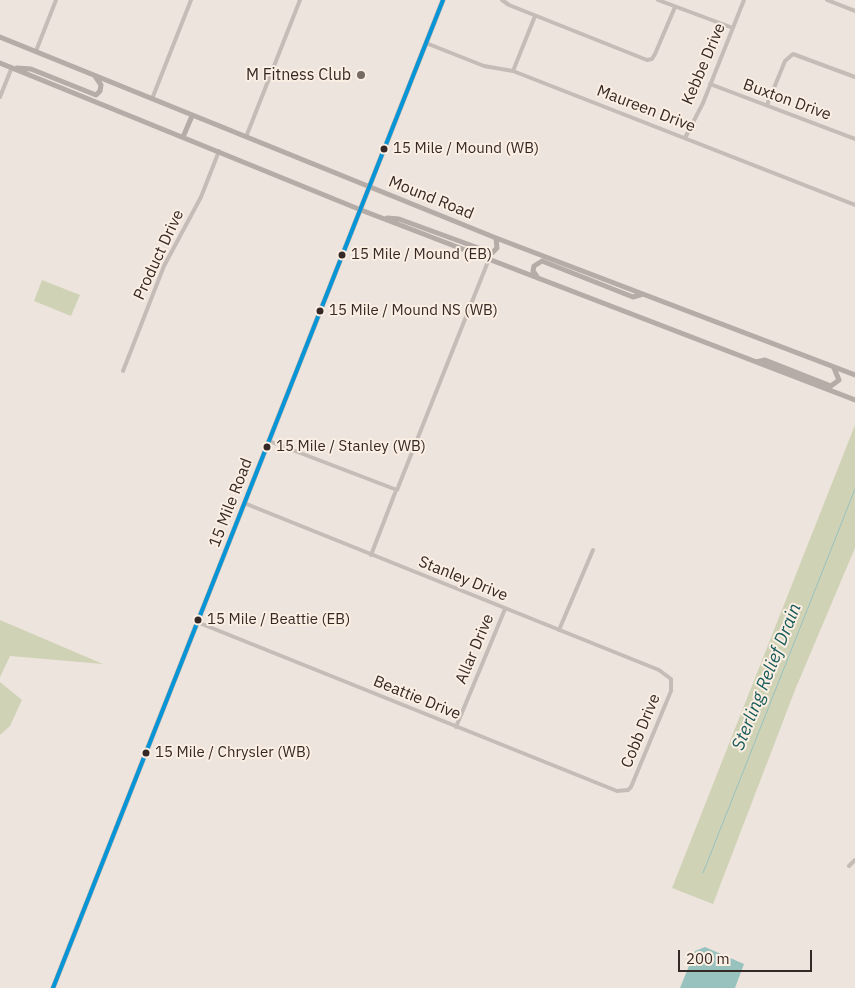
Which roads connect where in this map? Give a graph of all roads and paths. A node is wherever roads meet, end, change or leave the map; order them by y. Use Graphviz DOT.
graph roads {
  1 [pos="56,0"];
  2 [pos="192,0"];
  3 [pos="300,0"];
  4 [pos="443,0"];
  5 [pos="502,0"];
  6 [pos="658,0"];
  7 [pos="744,0"];
  8 [pos="827,0"];
  9 [pos="675,7"];
  10 [pos="855,11"];
  11 [pos="535,16"];
  12 [pos="733,28"];
  13 [pos="0,37"];
  14 [pos="426,43"];
  15 [pos="36,51"];
  16 [pos="0,63"];
  17 [pos="12,68"];
  18 [pos="513,71"];
  19 [pos="94,75"];
  20 [pos="855,77"];
  21 [pos="710,84"];
  22 [pos="0,97"];
  23 [pos="152,100"];
  24 [pos="767,105"];
  25 [pos="192,116"];
  26 [pos="183,137"];
  27 [pos="246,138"];
  28 [pos="685,138"];
  29 [pos="855,139"];
  30 [pos="219,151"];
  31 [pos="370,187"];
  32 [pos="855,205"];
  33 [pos="361,210"];
  34 [pos="382,217"];
  35 [pos="496,238"];
  36 [pos="489,259"];
  37 [pos="538,278"];
  38 [pos="644,294"];
  39 [pos="756,363"];
  40 [pos="834,367"];
  41 [pos="123,371"];
  42 [pos="855,375"];
  43 [pos="855,400"];
  44 [pos="269,441"];
  45 [pos="396,492"];
  46 [pos="244,503"];
  47 [pos="592,550"];
  48 [pos="371,555"];
  49 [pos="505,609"];
  50 [pos="197,622"];
  51 [pos="559,630"];
  52 [pos="671,679"];
  53 [pos="456,727"];
  54 [pos="628,790"];
  55 [pos="855,860"];
  56 [pos="849,866"];
  57 [pos="53,988"];
  1 -- 15 [label="street"];
  2 -- 23 [label="street"];
  3 -- 27 [label="street"];
  4 -- 14 [label="main road, 15 Mile Road"];
  5 -- 11 [label="street"];
  6 -- 9 [label="street"];
  7 -- 12 [label="street, Kebbe Drive"];
  8 -- 10 [label="street"];
  9 -- 11 [label="street"];
  9 -- 12 [label="street"];
  11 -- 18 [label="street"];
  12 -- 21 [label="street, Kebbe Drive"];
  13 -- 15 [label="main road, Mound Road"];
  14 -- 18 [label="street, Maureen Drive"];
  14 -- 31 [label="main road, 15 Mile Road"];
  15 -- 19 [label="main road, Mound Road"];
  16 -- 17 [label="main road"];
  17 -- 19 [label="main road"];
  17 -- 22 [label="street"];
  17 -- 26 [label="main road"];
  18 -- 28 [label="street, Maureen Drive"];
  19 -- 23 [label="main road, Mound Road"];
  20 -- 24 [label="street"];
  21 -- 24 [label="street, Buxton Drive"];
  21 -- 28 [label="street, Kebbe Drive"];
  23 -- 25 [label="main road, Mound Road"];
  24 -- 29 [label="street, Buxton Drive"];
  25 -- 26 [label="main road"];
  25 -- 27 [label="main road, Mound Road"];
  26 -- 30 [label="main road"];
  27 -- 31 [label="main road, Mound Road"];
  28 -- 32 [label="street, Maureen Drive"];
  30 -- 33 [label="main road"];
  30 -- 41 [label="street, Product Drive"];
  31 -- 33 [label="main road, 15 Mile Road"];
  31 -- 35 [label="main road, Mound Road"];
  33 -- 34 [label="main road"];
  33 -- 44 [label="main road, 15 Mile Road"];
  34 -- 35 [label="main road"];
  34 -- 36 [label="main road"];
  35 -- 38 [label="main road, Mound Road"];
  36 -- 37 [label="main road"];
  36 -- 45 [label="street"];
  37 -- 38 [label="main road"];
  37 -- 39 [label="main road"];
  38 -- 40 [label="main road, Mound Road"];
  39 -- 40 [label="main road"];
  39 -- 43 [label="main road"];
  40 -- 42 [label="main road, Mound Road"];
  44 -- 45 [label="street"];
  44 -- 46 [label="main road, 15 Mile Road"];
  45 -- 48 [label="street"];
  46 -- 48 [label="street, Stanley Drive"];
  46 -- 50 [label="main road, 15 Mile Road"];
  47 -- 51 [label="street"];
  48 -- 49 [label="street, Stanley Drive"];
  49 -- 51 [label="street, Stanley Drive"];
  49 -- 53 [label="street, Allar Drive"];
  50 -- 53 [label="street, Beattie Drive"];
  50 -- 57 [label="main road, 15 Mile Road"];
  51 -- 52 [label="street, Stanley Drive"];
  52 -- 54 [label="street, Cobb Drive"];
  53 -- 54 [label="street, Beattie Drive"];
  55 -- 56 [label="street"];
}
